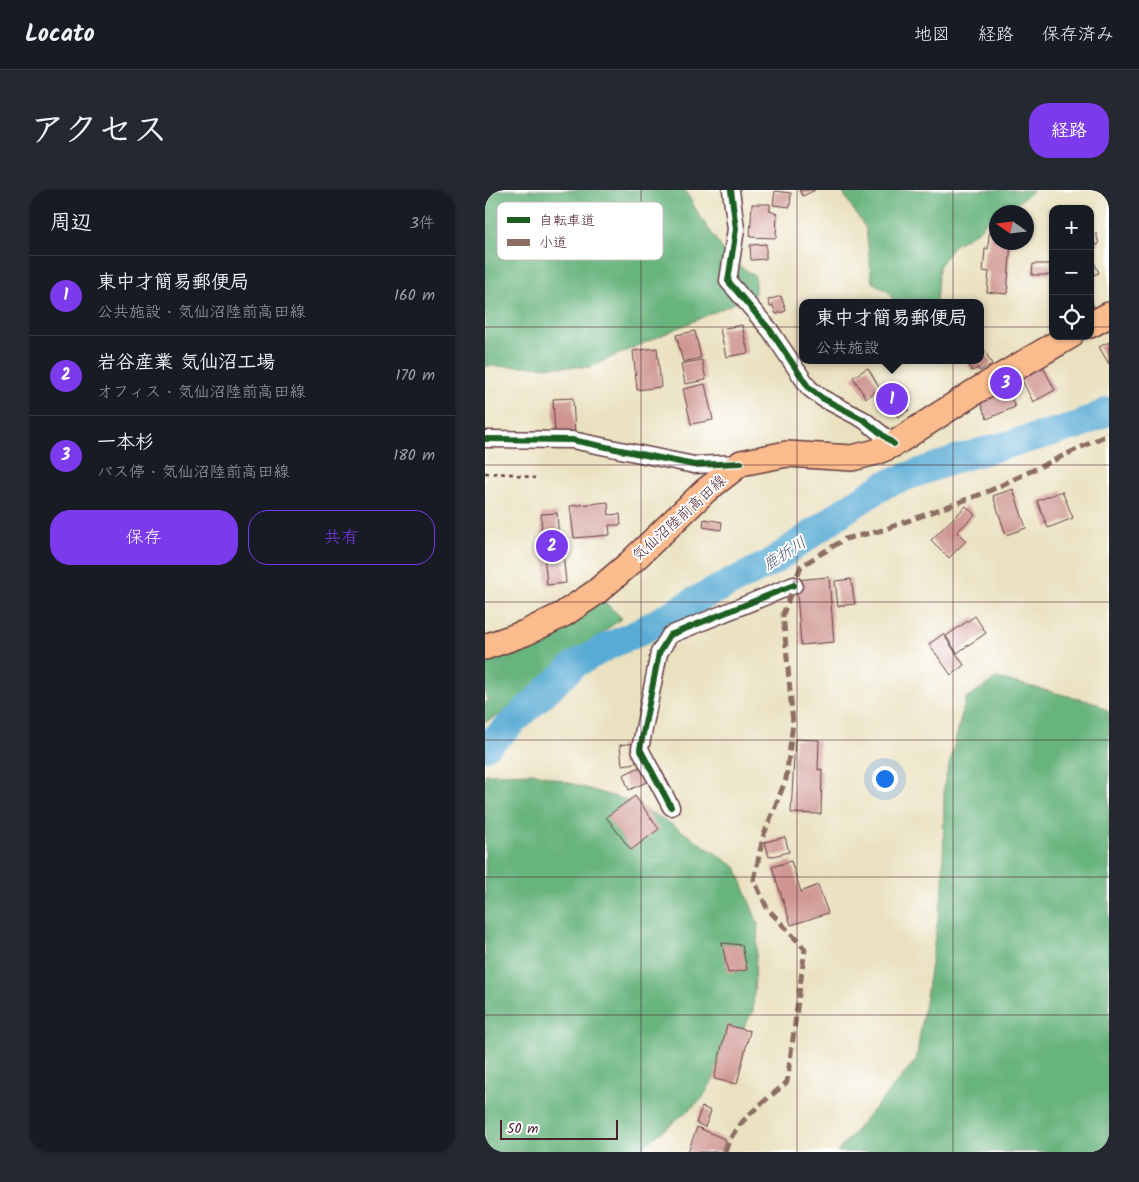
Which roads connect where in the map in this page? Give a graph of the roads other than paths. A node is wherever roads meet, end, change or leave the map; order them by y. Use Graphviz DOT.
graph roads {
  1 [pos="731,190"];
  2 [pos="1109,315"];
  3 [pos="1094,323"];
  4 [pos="1063,340"];
  5 [pos="485,439"];
  6 [pos="894,444"];
  7 [pos="741,463"];
  8 [pos="794,585"];
  9 [pos="485,647"];
  10 [pos="671,807"];
  1 -- 6 [label="street"];
  2 -- 3 [label="main road"];
  4 -- 6 [label="main road, 気仙沼陸前高田線"];
  5 -- 7 [label="street"];
  6 -- 7 [label="main road, 気仙沼陸前高田線"];
  7 -- 9 [label="main road, 気仙沼陸前高田線"];
  8 -- 10 [label="street"];
}
